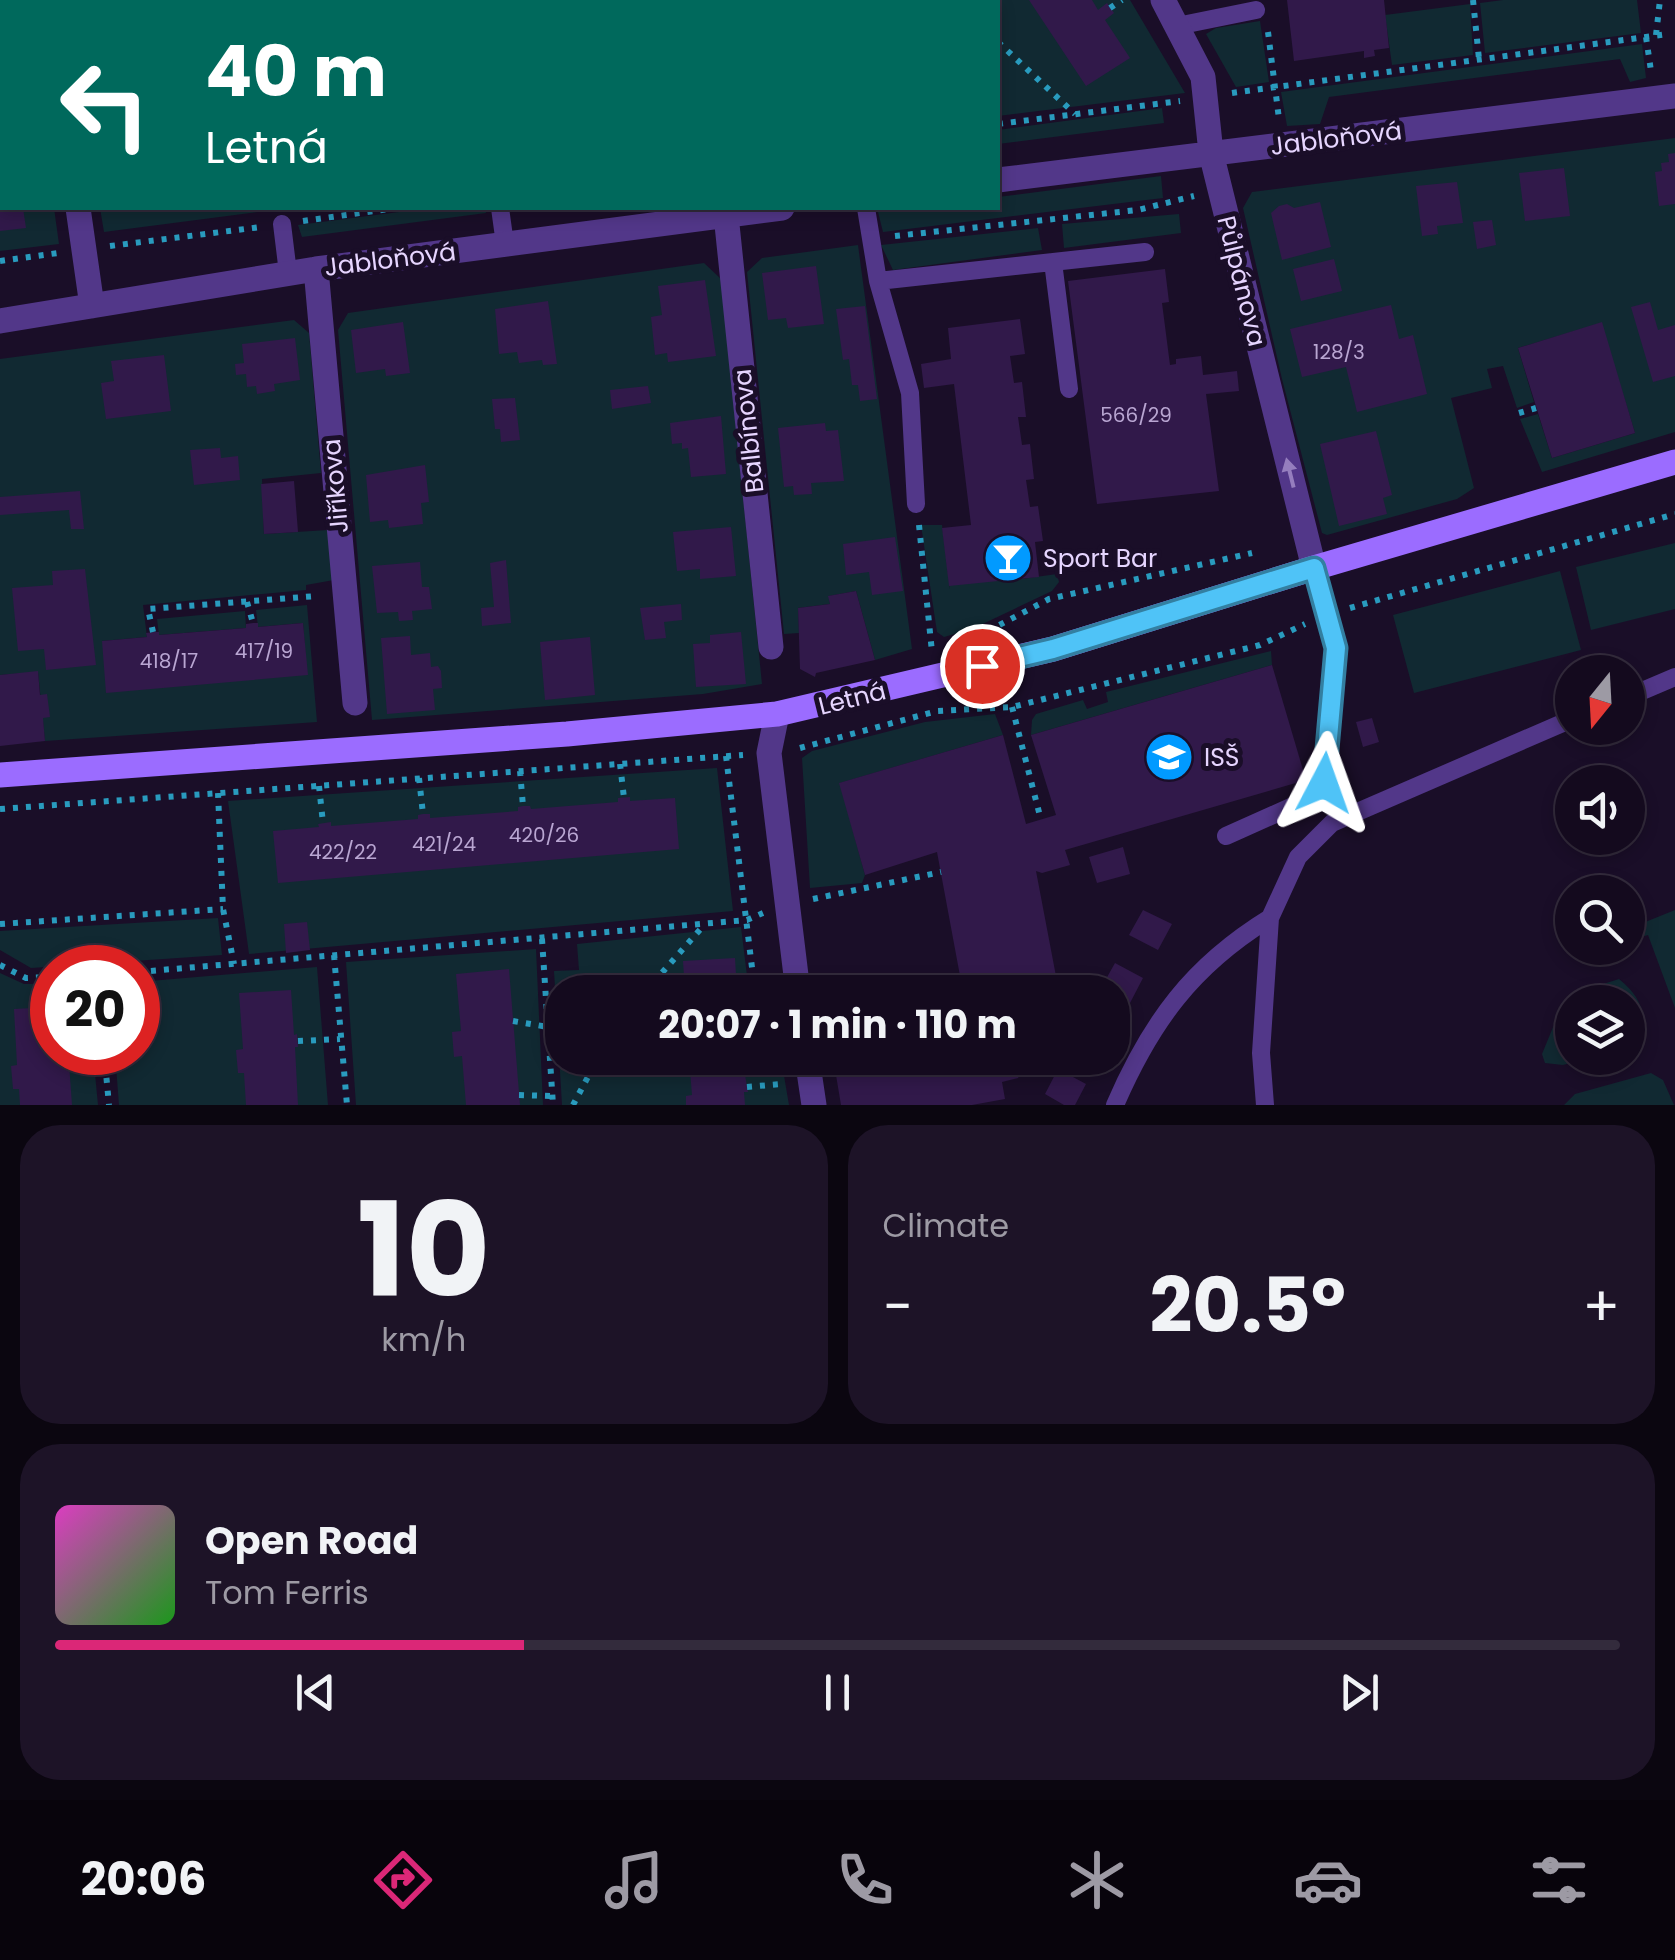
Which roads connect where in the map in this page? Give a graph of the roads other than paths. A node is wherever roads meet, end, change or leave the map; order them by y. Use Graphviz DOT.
graph roads {
  1 [pos="1163,0"];
  2 [pos="1261,13"];
  3 [pos="1177,26"];
  4 [pos="1675,96"];
  5 [pos="1210,153"];
  6 [pos="1000,180"];
  7 [pos="78,210"];
  8 [pos="500,210"];
  9 [pos="756,210"];
  10 [pos="866,210"];
  11 [pos="716,213"];
  12 [pos="282,224"];
  13 [pos="505,244"];
  14 [pos="1146,252"];
  15 [pos="1053,262"];
  16 [pos="316,268"];
  17 [pos="288,274"];
  18 [pos="878,280"];
  19 [pos="92,306"];
  20 [pos="0,321"];
  21 [pos="1069,390"];
  22 [pos="1675,462"];
  23 [pos="916,504"];
  24 [pos="1314,568"];
  25 [pos="771,647"];
  26 [pos="1675,677"];
  27 [pos="1645,689"];
  28 [pos="355,703"];
  29 [pos="777,714"];
  30 [pos="1555,726"];
  31 [pos="0,776"];
  32 [pos="1226,836"];
  33 [pos="1270,918"];
  34 [pos="796,975"];
  35 [pos="810,1075"];
  36 [pos="814,1105"];
  37 [pos="1116,1105"];
  38 [pos="1266,1105"];
  1 -- 3 [label="street, Půlpánova"];
  2 -- 3 [label="lane"];
  3 -- 5 [label="street, Půlpánova"];
  4 -- 5 [label="street, Jabloňová"];
  5 -- 6 [label="street, Jabloňová"];
  24 -- 5 [label="street, Půlpánova, one-way"];
  7 -- 19 [label="street"];
  8 -- 13 [label="lane"];
  9 -- 11 [label="street, Jabloňová"];
  10 -- 18 [label="lane"];
  11 -- 13 [label="street, Jabloňová"];
  11 -- 25 [label="street, Balbínova"];
  12 -- 17 [label="lane"];
  13 -- 16 [label="street, Jabloňová"];
  14 -- 15 [label="lane"];
  15 -- 18 [label="lane"];
  15 -- 21 [label="lane"];
  16 -- 17 [label="street, Jabloňová"];
  16 -- 28 [label="street, Jiříkova"];
  17 -- 19 [label="street, Jabloňová"];
  18 -- 23 [label="lane"];
  19 -- 20 [label="street, Jabloňová"];
  22 -- 24 [label="street, Letná"];
  24 -- 29 [label="street, Letná"];
  24 -- 32 [label="lane"];
  26 -- 27 [label="lane"];
  29 -- 31 [label="street, Letná"];
  29 -- 34 [label="street"];
  30 -- 33 [label="lane"];
  33 -- 37 [label="lane"];
  33 -- 38 [label="lane"];
  35 -- 36 [label="street"];
}
